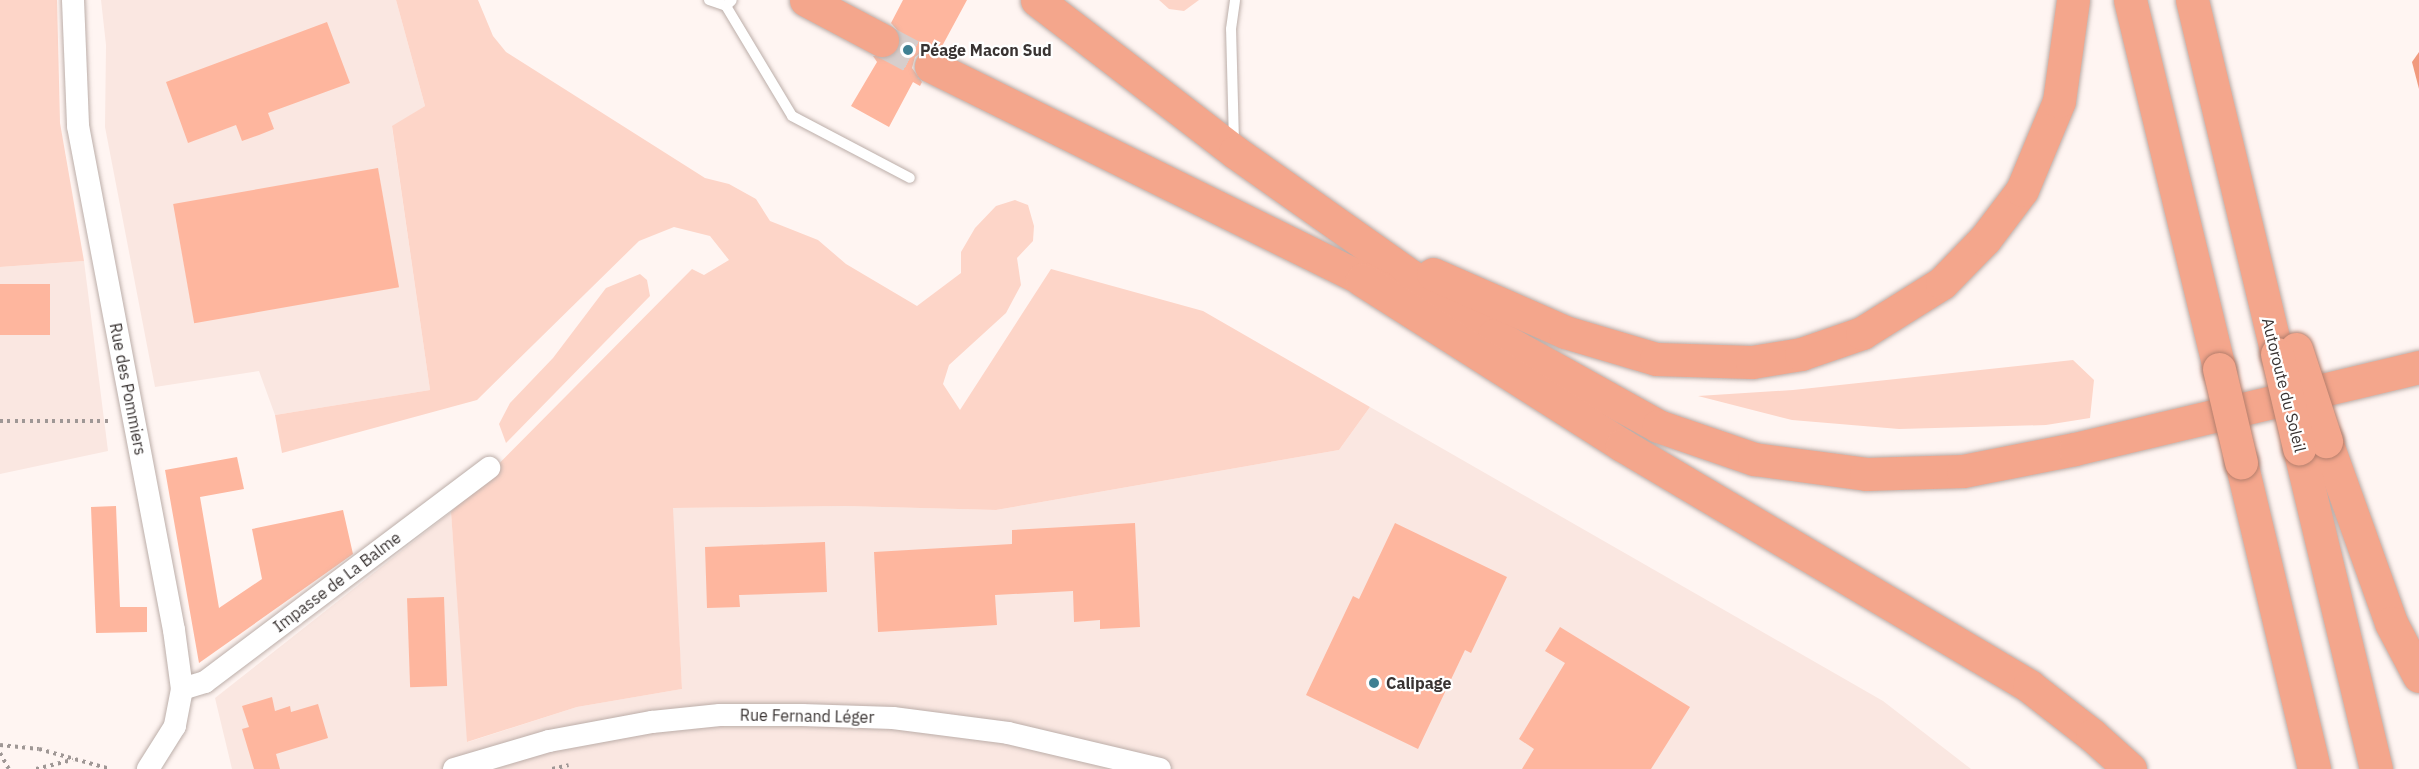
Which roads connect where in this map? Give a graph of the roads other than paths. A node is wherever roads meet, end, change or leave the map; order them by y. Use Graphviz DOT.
graph roads {
  1 [pos="73,0"];
  2 [pos="709,0"];
  3 [pos="806,0"];
  4 [pos="1037,0"];
  5 [pos="1235,0"];
  6 [pos="2073,0"];
  7 [pos="2130,0"];
  8 [pos="2192,0"];
  9 [pos="729,3"];
  10 [pos="882,40"];
  11 [pos="931,66"];
  12 [pos="1235,152"];
  13 [pos="910,178"];
  14 [pos="1358,240"];
  15 [pos="1362,280"];
  16 [pos="1494,335"];
  17 [pos="2419,367"];
  18 [pos="2313,444"];
  19 [pos="489,468"];
  20 [pos="2419,676"];
  21 [pos="182,689"];
  22 [pos="148,769"];
  23 [pos="454,769"];
  24 [pos="1160,769"];
  25 [pos="2130,769"];
  26 [pos="2314,769"];
  27 [pos="2376,769"];
  1 -- 21 [label="street, Rue des Pommiers"];
  2 -- 9 [label="lane"];
  3 -- 10 [label="highway"];
  4 -- 12 [label="highway"];
  5 -- 12 [label="lane"];
  6 -- 14 [label="highway"];
  7 -- 26 [label="highway, bridge"];
  8 -- 18 [label="highway, Autoroute du Soleil, bridge"];
  9 -- 13 [label="lane"];
  11 -- 15 [label="highway"];
  12 -- 14 [label="highway"];
  14 -- 16 [label="highway"];
  15 -- 16 [label="highway"];
  15 -- 25 [label="highway"];
  16 -- 17 [label="highway"];
  18 -- 20 [label="highway"];
  18 -- 27 [label="highway, Autoroute du Soleil"];
  19 -- 21 [label="street, Impasse de La Balme"];
  21 -- 22 [label="street, Rue des Pommiers"];
  23 -- 24 [label="street, Rue Fernand Léger"];
}
